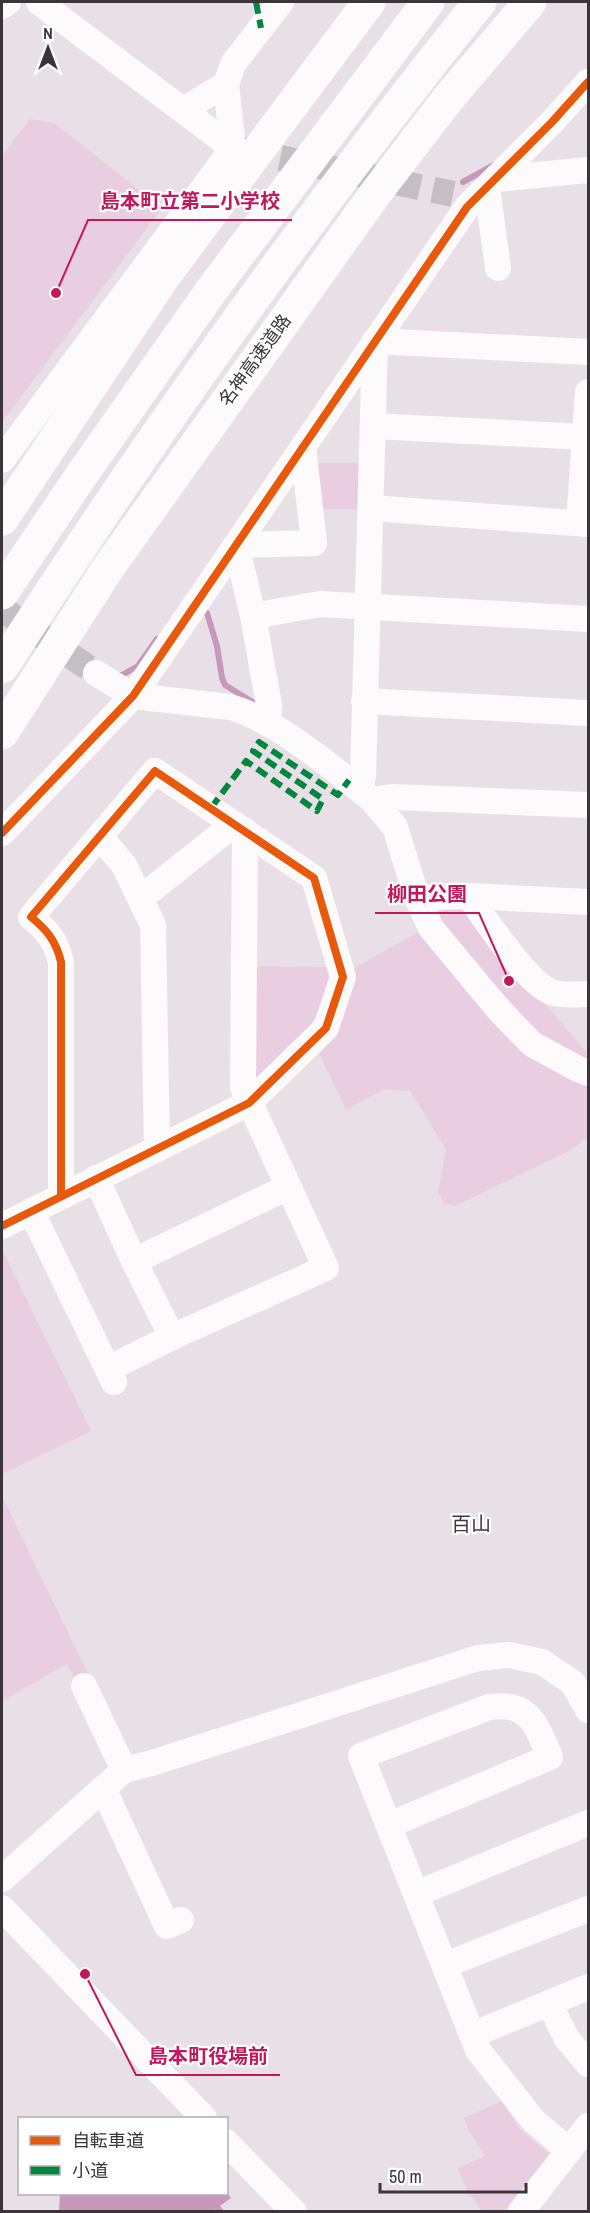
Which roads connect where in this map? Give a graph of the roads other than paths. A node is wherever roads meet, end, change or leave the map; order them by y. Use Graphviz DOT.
graph roads {
  1 [pos="8,2"];
  2 [pos="39,2"];
  3 [pos="281,2"];
  4 [pos="369,2"];
  5 [pos="428,2"];
  6 [pos="480,2"];
  7 [pos="530,2"];
  8 [pos="2,6"];
  9 [pos="588,82"];
  10 [pos="226,84"];
  11 [pos="183,110"];
  12 [pos="233,148"];
  13 [pos="588,170"];
  14 [pos="478,190"];
  15 [pos="498,268"];
  16 [pos="375,341"];
  17 [pos="588,352"];
  18 [pos="588,392"];
  19 [pos="373,426"];
  20 [pos="585,437"];
  21 [pos="303,447"];
  22 [pos="2,460"];
  23 [pos="371,508"];
  24 [pos="2,519"];
  25 [pos="584,523"];
  26 [pos="236,544"];
  27 [pos="2,593"];
  28 [pos="367,605"];
  29 [pos="253,616"];
  30 [pos="588,619"];
  31 [pos="2,666"];
  32 [pos="96,673"];
  33 [pos="133,696"];
  34 [pos="364,701"];
  35 [pos="588,713"];
  36 [pos="268,723"];
  37 [pos="2,733"];
  38 [pos="366,795"];
  39 [pos="588,805"];
  40 [pos="239,828"];
  41 [pos="2,833"];
  42 [pos="99,837"];
  43 [pos="469,896"];
  44 [pos="141,898"];
  45 [pos="417,898"];
  46 [pos="588,902"];
  47 [pos="588,994"];
  48 [pos="588,1073"];
  49 [pos="249,1103"];
  50 [pos="157,1149"];
  51 [pos="96,1178"];
  52 [pos="288,1187"];
  53 [pos="61,1194"];
  54 [pos="31,1211"];
  55 [pos="2,1226"];
  56 [pos="134,1262"];
  57 [pos="172,1337"];
  58 [pos="84,1686"];
  59 [pos="588,1710"];
  60 [pos="124,1770"];
  61 [pos="103,1788"];
  62 [pos="588,1823"];
  63 [pos="389,1826"];
  64 [pos="2,1879"];
  65 [pos="416,1894"];
  66 [pos="2,1908"];
  67 [pos="588,1909"];
  68 [pos="167,1926"];
  69 [pos="445,1965"];
  70 [pos="588,1987"];
  71 [pos="549,2003"];
  72 [pos="472,2035"];
  73 [pos="588,2064"];
  74 [pos="203,2117"];
  75 [pos="588,2126"];
  76 [pos="228,2144"];
  77 [pos="568,2151"];
  78 [pos="288,2205"];
  79 [pos="521,2211"];
  1 -- 8 [label="street"];
  2 -- 11 [label="street"];
  3 -- 10 [label="street"];
  4 -- 24 [label="highway"];
  5 -- 27 [label="highway"];
  6 -- 31 [label="highway, 名神高速道路"];
  7 -- 37 [label="highway, 名神高速道路"];
  9 -- 14 [label="street"];
  10 -- 11 [label="street"];
  10 -- 12 [label="street"];
  11 -- 12 [label="street"];
  12 -- 22 [label="street"];
  13 -- 14 [label="street"];
  14 -- 15 [label="street"];
  14 -- 16 [label="street"];
  16 -- 17 [label="street"];
  16 -- 19 [label="street"];
  16 -- 21 [label="street"];
  18 -- 20 [label="street"];
  19 -- 20 [label="street"];
  19 -- 23 [label="street"];
  20 -- 25 [label="street"];
  21 -- 26 [label="street"];
  21 -- 26 [label="street"];
  23 -- 25 [label="street"];
  23 -- 28 [label="street"];
  26 -- 29 [label="street"];
  26 -- 33 [label="street"];
  28 -- 29 [label="street"];
  28 -- 30 [label="street"];
  28 -- 34 [label="street"];
  29 -- 36 [label="street"];
  32 -- 33 [label="street"];
  33 -- 36 [label="street"];
  33 -- 41 [label="street"];
  34 -- 35 [label="street"];
  34 -- 38 [label="street"];
  36 -- 38 [label="street"];
  38 -- 39 [label="street"];
  38 -- 45 [label="street"];
  40 -- 42 [label="street"];
  40 -- 44 [label="street"];
  40 -- 49 [label="street"];
  40 -- 49 [label="street"];
  42 -- 44 [label="street"];
  42 -- 53 [label="street"];
  43 -- 45 [label="street"];
  43 -- 46 [label="street"];
  43 -- 47 [label="street"];
  44 -- 50 [label="street"];
  45 -- 48 [label="street"];
  49 -- 50 [label="street"];
  49 -- 52 [label="street"];
  50 -- 51 [label="street"];
  51 -- 53 [label="street"];
  51 -- 56 [label="street"];
  52 -- 56 [label="street"];
  52 -- 57 [label="street"];
  53 -- 54 [label="street"];
  54 -- 55 [label="street"];
  54 -- 57 [label="street"];
  56 -- 57 [label="street"];
  58 -- 60 [label="street"];
  59 -- 60 [label="street"];
  60 -- 61 [label="street"];
  61 -- 64 [label="street"];
  61 -- 68 [label="street"];
  62 -- 65 [label="street"];
  63 -- 63 [label="street"];
  63 -- 65 [label="street"];
  65 -- 69 [label="street"];
  66 -- 74 [label="street"];
  67 -- 69 [label="street"];
  69 -- 72 [label="street"];
  70 -- 71 [label="street"];
  71 -- 72 [label="street"];
  71 -- 73 [label="street"];
  72 -- 77 [label="street"];
  75 -- 77 [label="street"];
  76 -- 78 [label="street"];
  77 -- 79 [label="street"];
}
